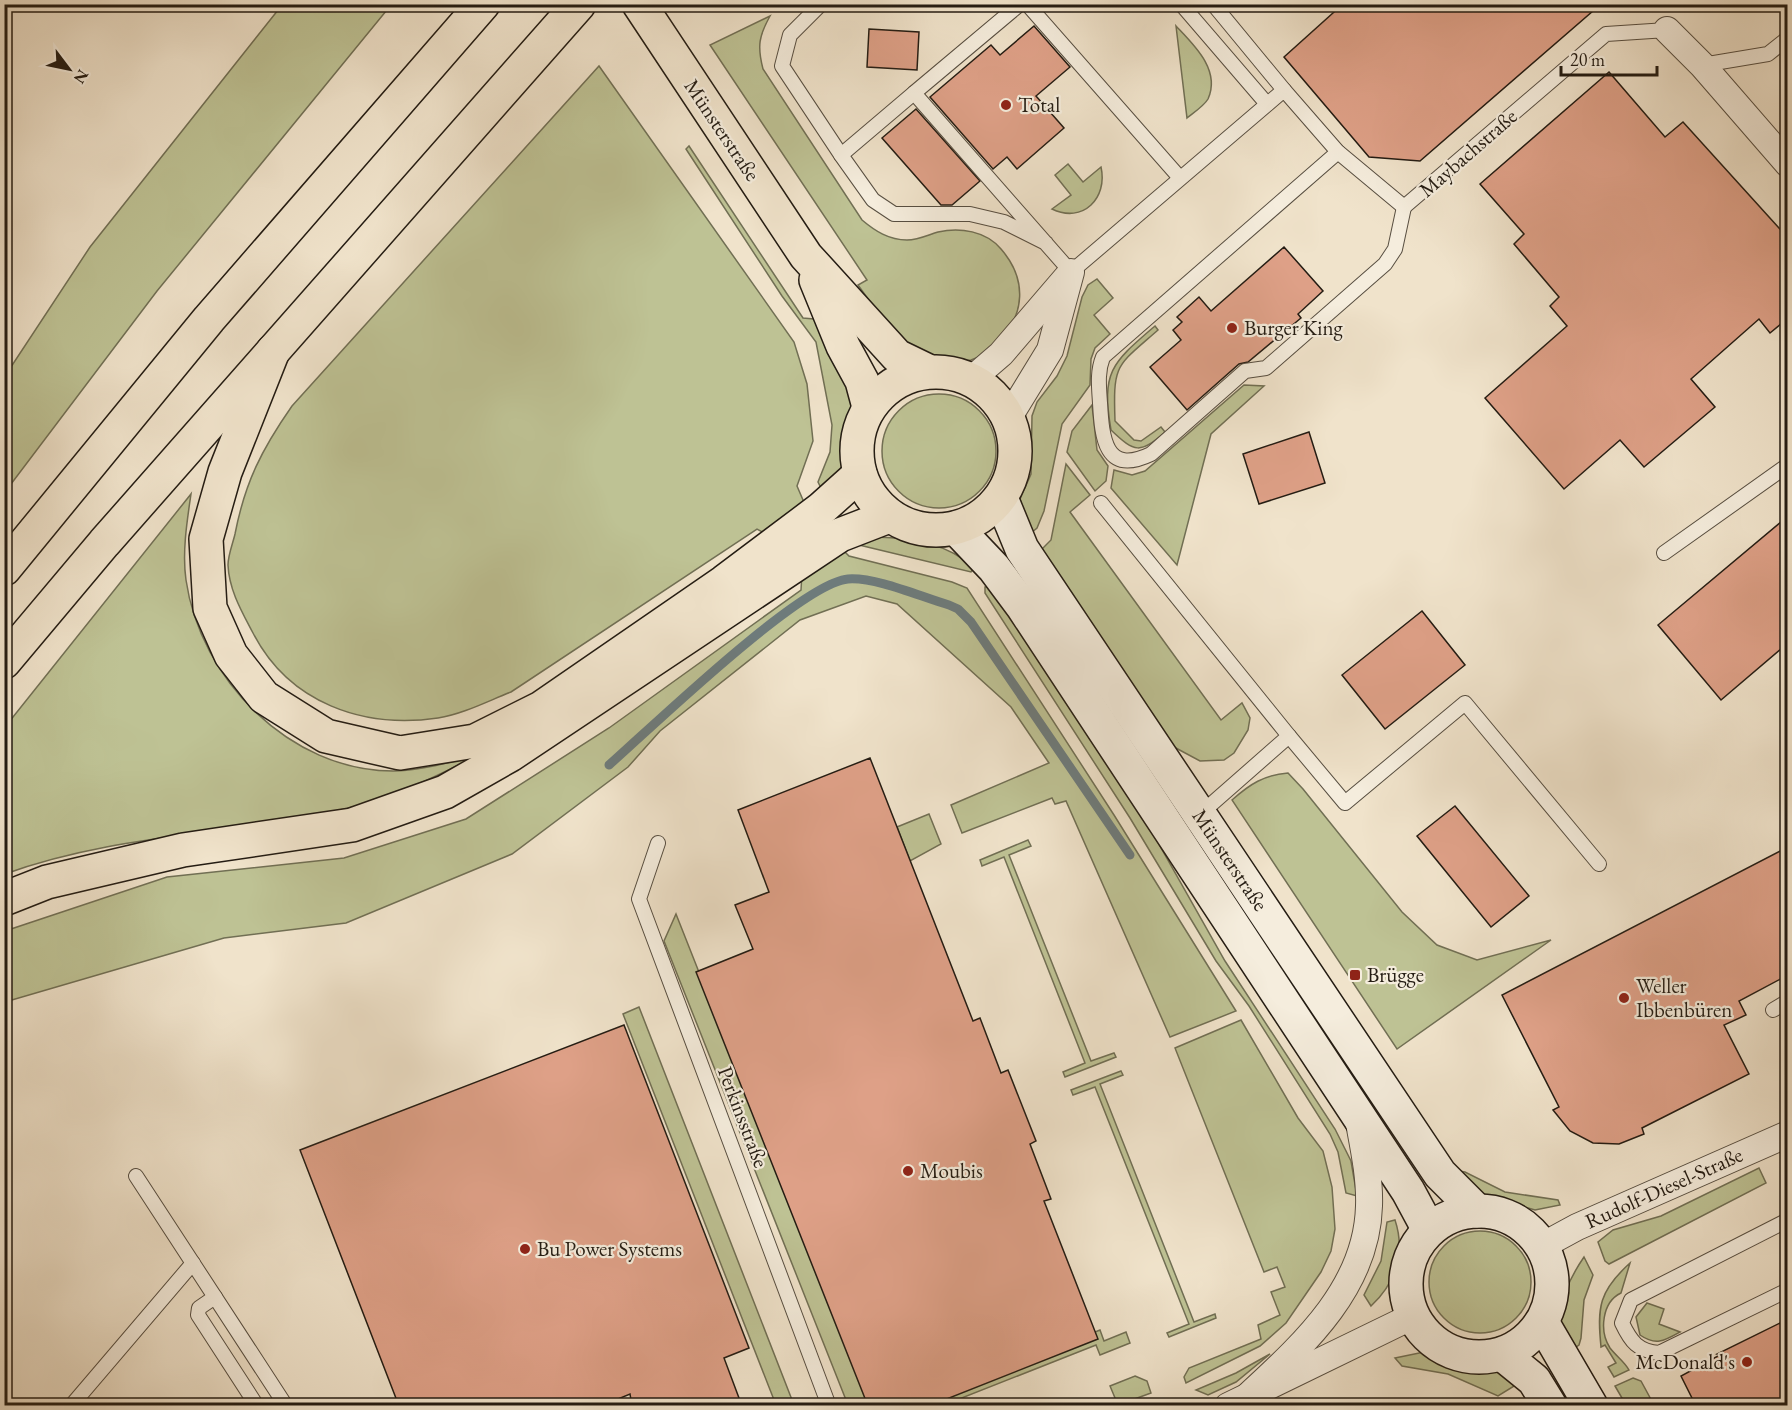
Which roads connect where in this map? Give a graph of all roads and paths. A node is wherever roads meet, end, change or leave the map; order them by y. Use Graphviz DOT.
graph roads {
  1 [pos="483,4"];
  2 [pos="639,4"];
  3 [pos="821,4"];
  4 [pos="1020,4"];
  5 [pos="1027,4"];
  6 [pos="1181,4"];
  7 [pos="1213,4"];
  8 [pos="572,12"];
  9 [pos="1668,30"];
  10 [pos="1788,38"];
  11 [pos="1702,65"];
  12 [pos="1284,90"];
  13 [pos="914,93"];
  14 [pos="1267,104"];
  15 [pos="1338,152"];
  16 [pos="841,154"];
  17 [pos="1788,164"];
  18 [pos="1180,178"];
  19 [pos="1404,207"];
  20 [pos="1047,243"];
  21 [pos="806,256"];
  22 [pos="1071,272"];
  23 [pos="273,351"];
  24 [pos="928,371"];
  25 [pos="972,379"];
  26 [pos="869,407"];
  27 [pos="1009,417"];
  28 [pos="1788,465"];
  29 [pos="860,474"];
  30 [pos="1001,498"];
  31 [pos="1101,503"];
  32 [pos="889,516"];
  33 [pos="956,528"];
  34 [pos="1664,553"];
  35 [pos="4,569"];
  36 [pos="4,662"];
  37 [pos="1289,736"];
  38 [pos="1187,825"];
  39 [pos="658,843"];
  40 [pos="1599,864"];
  41 [pos="4,899"];
  42 [pos="1788,1001"];
  43 [pos="1773,1010"];
  44 [pos="1357,1113"];
  45 [pos="1788,1134"];
  46 [pos="136,1176"];
  47 [pos="1477,1210"];
  48 [pos="1788,1220"];
  49 [pos="1429,1230"];
  50 [pos="1542,1246"];
  51 [pos="193,1263"];
  52 [pos="1788,1290"];
  53 [pos="215,1297"];
  54 [pos="1413,1316"];
  55 [pos="1542,1322"];
  56 [pos="1502,1354"];
  57 [pos="1238,1400"];
  58 [pos="71,1406"];
  59 [pos="257,1406"];
  60 [pos="286,1406"];
  61 [pos="829,1406"];
  62 [pos="1550,1406"];
  63 [pos="1591,1406"];
  1 -- 35 [label="main road"];
  2 -- 21 [label="main road, Münsterstraße"];
  3 -- 16 [label="lane"];
  4 -- 13 [label="lane"];
  5 -- 18 [label="lane"];
  6 -- 14 [label="lane"];
  7 -- 12 [label="lane, Maybachstraße"];
  8 -- 23 [label="main road"];
  9 -- 11 [label="street, Maybachstraße"];
  9 -- 19 [label="lane, Maybachstraße"];
  10 -- 11 [label="lane"];
  11 -- 17 [label="street, Maybachstraße"];
  12 -- 14 [label="lane"];
  12 -- 15 [label="lane, Maybachstraße"];
  13 -- 16 [label="lane"];
  13 -- 20 [label="lane"];
  14 -- 18 [label="lane"];
  15 -- 19 [label="lane, Maybachstraße"];
  15 -- 19 [label="lane"];
  16 -- 20 [label="lane"];
  18 -- 22 [label="lane"];
  20 -- 22 [label="lane"];
  21 -- 24 [label="main road, Münsterstraße"];
  21 -- 26 [label="main road, Münsterstraße"];
  22 -- 25 [label="street"];
  22 -- 27 [label="street"];
  23 -- 29 [label="main road"];
  23 -- 36 [label="main road"];
  24 -- 25 [label="main road"];
  24 -- 26 [label="main road"];
  25 -- 27 [label="main road"];
  26 -- 29 [label="main road"];
  27 -- 30 [label="main road"];
  28 -- 34 [label="lane"];
  29 -- 32 [label="main road"];
  30 -- 33 [label="main road"];
  30 -- 38 [label="main road, Münsterstraße"];
  31 -- 37 [label="lane"];
  32 -- 33 [label="main road"];
  32 -- 41 [label="main road"];
  33 -- 38 [label="main road, Münsterstraße"];
  37 -- 38 [label="lane"];
  37 -- 40 [label="lane"];
  38 -- 44 [label="main road, Münsterstraße"];
  38 -- 47 [label="main road, Münsterstraße"];
  39 -- 61 [label="lane, Perkinsstraße"];
  42 -- 43 [label="lane"];
  44 -- 49 [label="main road, Münsterstraße"];
  44 -- 57 [label="street, Münsterstraße"];
  45 -- 50 [label="street, Rudolf-Diesel-Straße"];
  46 -- 51 [label="lane"];
  47 -- 49 [label="main road"];
  47 -- 50 [label="main road"];
  48 -- 52 [label="lane"];
  49 -- 54 [label="main road"];
  50 -- 55 [label="main road"];
  51 -- 53 [label="lane"];
  51 -- 58 [label="lane"];
  53 -- 59 [label="lane"];
  53 -- 60 [label="lane"];
  54 -- 56 [label="main road"];
  54 -- 57 [label="street"];
  55 -- 56 [label="main road"];
  55 -- 63 [label="main road"];
  56 -- 62 [label="main road"];
}
